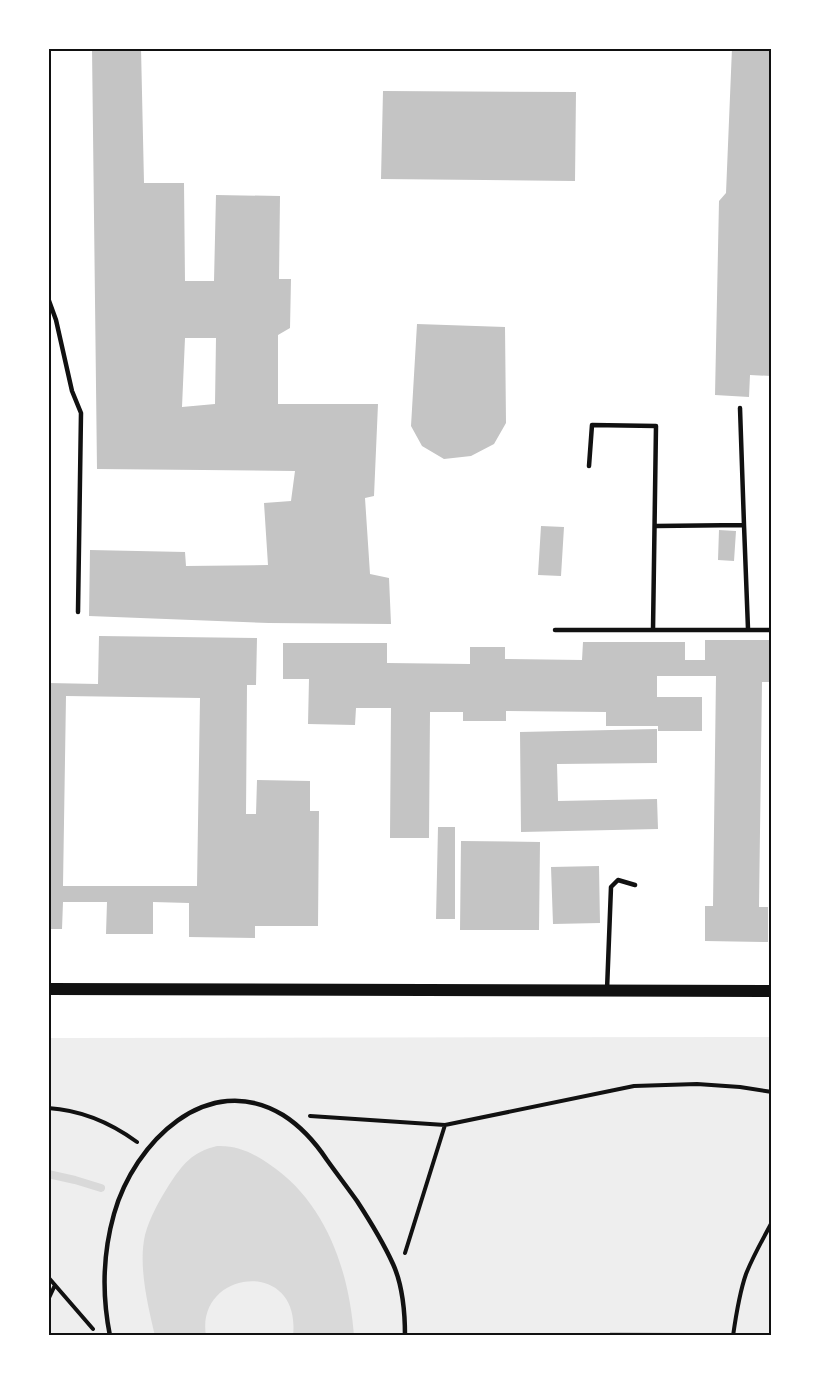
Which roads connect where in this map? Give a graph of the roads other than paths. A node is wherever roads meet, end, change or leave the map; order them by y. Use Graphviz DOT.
graph roads {
  1 [pos="48,48"];
  2 [pos="48,80"];
  3 [pos="48,298"];
  4 [pos="740,408"];
  5 [pos="589,466"];
  6 [pos="744,525"];
  7 [pos="656,526"];
  8 [pos="78,612"];
  9 [pos="748,629"];
  10 [pos="555,630"];
  11 [pos="653,630"];
  12 [pos="772,630"];
  13 [pos="635,885"];
  14 [pos="48,989"];
  15 [pos="607,990"];
  16 [pos="772,991"];
  17 [pos="110,1336"];
  18 [pos="405,1336"];
  1 -- 2 [label="street"];
  3 -- 8 [label="lane"];
  4 -- 6 [label="lane"];
  5 -- 7 [label="lane"];
  6 -- 7 [label="lane"];
  6 -- 9 [label="lane"];
  7 -- 11 [label="lane"];
  9 -- 11 [label="lane"];
  9 -- 12 [label="lane"];
  10 -- 11 [label="lane"];
  13 -- 15 [label="lane"];
  14 -- 15 [label="main road"];
  15 -- 16 [label="main road"];
  17 -- 18 [label="lane"];
}
